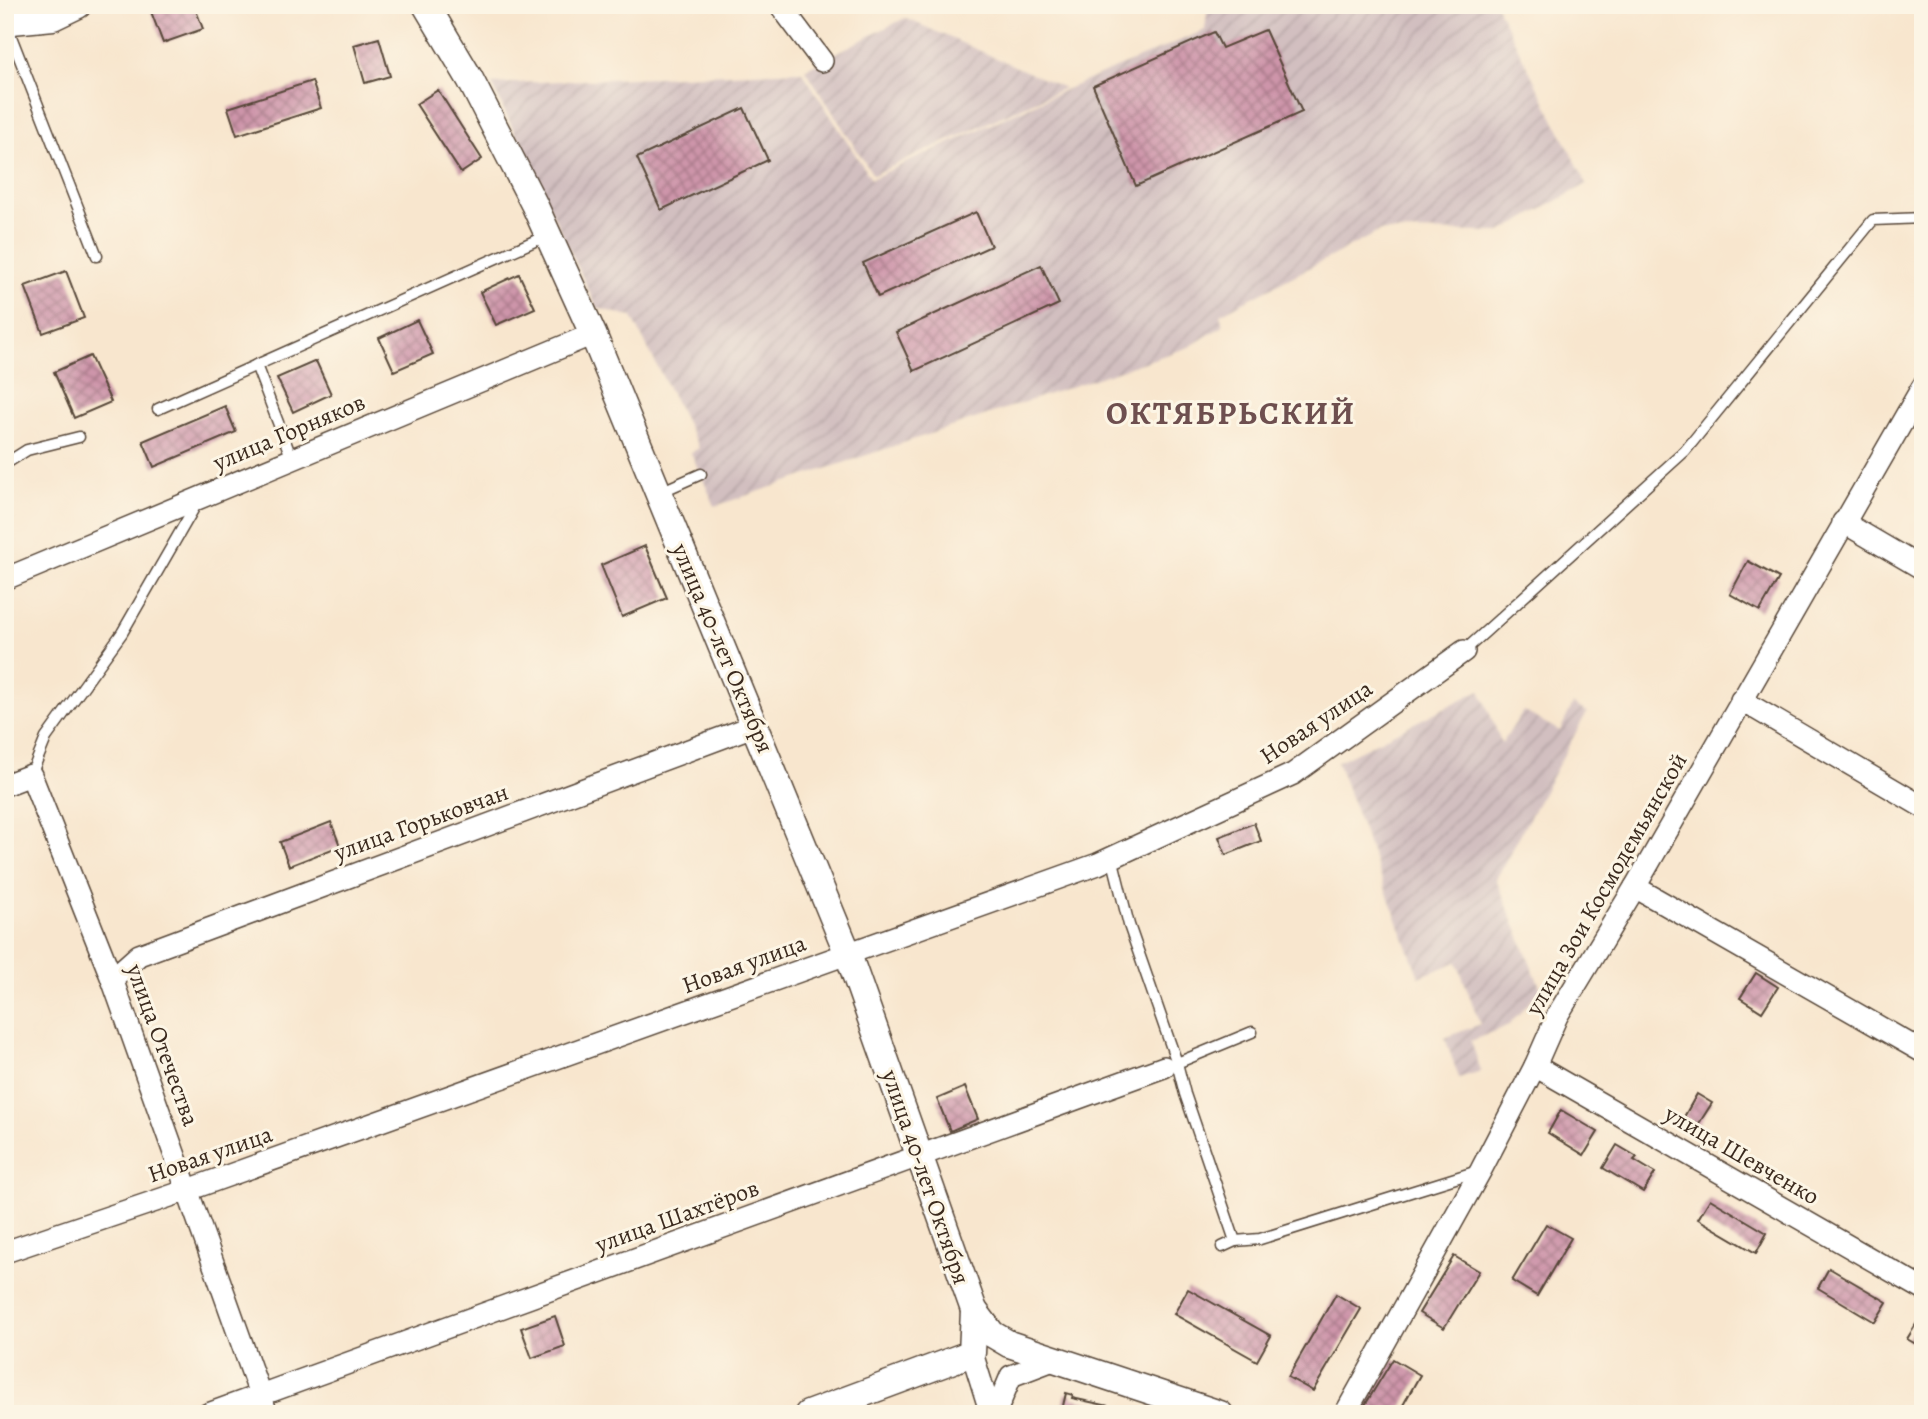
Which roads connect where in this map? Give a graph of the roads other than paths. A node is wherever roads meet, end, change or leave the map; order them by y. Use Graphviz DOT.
graph roads {
  1 [pos="78,5"];
  2 [pos="426,5"];
  3 [pos="779,5"];
  4 [pos="5,14"];
  5 [pos="5,21"];
  6 [pos="822,61"];
  7 [pos="1923,218"];
  8 [pos="548,235"];
  9 [pos="97,256"];
  10 [pos="593,334"];
  11 [pos="256,365"];
  12 [pos="1923,386"];
  13 [pos="158,409"];
  14 [pos="79,437"];
  15 [pos="292,460"];
  16 [pos="5,464"];
  17 [pos="701,474"];
  18 [pos="658,493"];
  19 [pos="199,498"];
  20 [pos="1843,522"];
  21 [pos="1923,569"];
  22 [pos="5,579"];
  23 [pos="1464,651"];
  24 [pos="1741,700"];
  25 [pos="756,725"];
  26 [pos="31,775"];
  27 [pos="5,785"];
  28 [pos="1923,807"];
  29 [pos="1112,857"];
  30 [pos="1635,887"];
  31 [pos="848,954"];
  32 [pos="112,979"];
  33 [pos="1252,1032"];
  34 [pos="1923,1052"];
  35 [pos="1171,1065"];
  36 [pos="1535,1066"];
  37 [pos="919,1157"];
  38 [pos="1481,1170"];
  39 [pos="188,1190"];
  40 [pos="1235,1241"];
  41 [pos="1222,1247"];
  42 [pos="5,1252"];
  43 [pos="1923,1289"];
  44 [pos="974,1310"];
  45 [pos="972,1353"];
  46 [pos="1053,1360"];
  47 [pos="264,1404"];
  48 [pos="208,1414"];
  49 [pos="808,1414"];
  50 [pos="993,1414"];
  51 [pos="1220,1414"];
  52 [pos="1345,1414"];
  1 -- 4 [label="street"];
  2 -- 8 [label="street, улица 40-лет Октября"];
  3 -- 6 [label="street"];
  5 -- 9 [label="lane"];
  7 -- 23 [label="lane"];
  8 -- 10 [label="street, улица 40-лет Октября"];
  8 -- 11 [label="lane"];
  10 -- 15 [label="street, улица Горняков"];
  10 -- 18 [label="street, улица 40-лет Октября"];
  11 -- 13 [label="lane"];
  11 -- 15 [label="lane"];
  12 -- 20 [label="street, улица Зои Космодемьянской"];
  14 -- 16 [label="lane"];
  15 -- 19 [label="street, улица Горняков"];
  17 -- 18 [label="lane"];
  18 -- 25 [label="street, улица 40-лет Октября"];
  19 -- 22 [label="street, улица Горняков"];
  19 -- 26 [label="lane"];
  20 -- 21 [label="street"];
  20 -- 24 [label="street, улица Зои Космодемьянской"];
  23 -- 29 [label="street, Новая улица"];
  24 -- 28 [label="street"];
  24 -- 30 [label="street, улица Зои Космодемьянской"];
  25 -- 31 [label="street, улица 40-лет Октября"];
  25 -- 32 [label="street, улица Горьковчан"];
  26 -- 27 [label="street"];
  26 -- 32 [label="street, улица Отечества"];
  29 -- 31 [label="street, Новая улица"];
  29 -- 35 [label="lane"];
  30 -- 34 [label="street"];
  30 -- 36 [label="street, улица Зои Космодемьянской"];
  31 -- 37 [label="street, улица 40-лет Октября"];
  31 -- 39 [label="street, Новая улица"];
  32 -- 39 [label="street, улица Отечества"];
  33 -- 35 [label="lane"];
  35 -- 37 [label="street, улица Шахтёров"];
  35 -- 40 [label="lane"];
  36 -- 38 [label="street, улица Зои Космодемьянской"];
  36 -- 43 [label="street, улица Шевченко"];
  37 -- 44 [label="street, улица 40-лет Октября"];
  37 -- 47 [label="street, улица Шахтёров"];
  38 -- 40 [label="lane"];
  38 -- 52 [label="street, улица Зои Космодемьянской"];
  39 -- 42 [label="street, Новая улица"];
  39 -- 47 [label="street, улица Отечества"];
  40 -- 41 [label="lane"];
  44 -- 45 [label="street, улица 40-лет Октября"];
  44 -- 46 [label="street, улица 40-лет Октября"];
  45 -- 49 [label="street"];
  45 -- 50 [label="street, улица 40-лет Октября"];
  46 -- 50 [label="street"];
  46 -- 51 [label="street, улица 40-лет Октября"];
  47 -- 48 [label="street, улица Шахтёров"];
}
